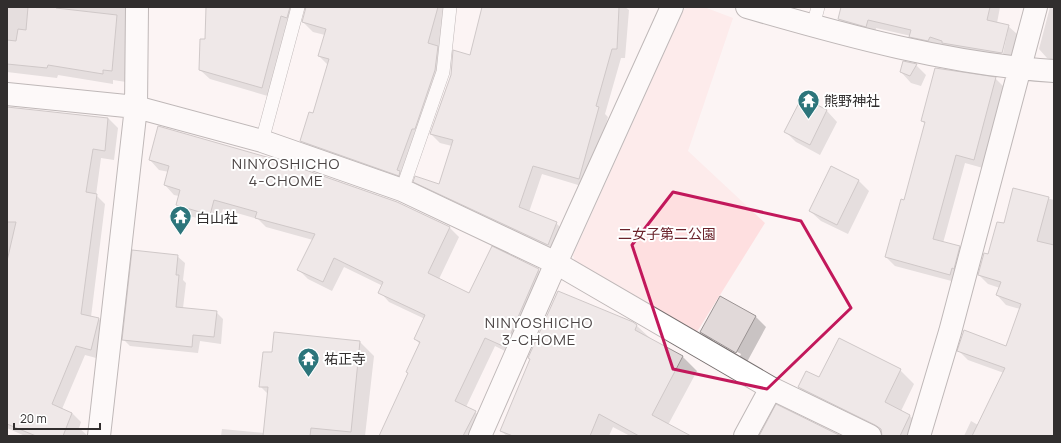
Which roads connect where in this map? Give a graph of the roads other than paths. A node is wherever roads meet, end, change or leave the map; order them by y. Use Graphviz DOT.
graph roads {
  1 [pos="137,7"];
  2 [pos="298,7"];
  3 [pos="450,7"];
  4 [pos="672,7"];
  5 [pos="747,7"];
  6 [pos="1036,7"];
  7 [pos="816,17"];
  8 [pos="1019,69"];
  9 [pos="1054,71"];
  10 [pos="7,94"];
  11 [pos="136,107"];
  12 [pos="262,142"];
  13 [pos="402,190"];
  14 [pos="556,263"];
  15 [pos="772,388"];
  16 [pos="100,436"];
  17 [pos="480,436"];
  18 [pos="745,436"];
  19 [pos="870,436"];
  20 [pos="919,436"];
  1 -- 11 [label="street"];
  2 -- 12 [label="lane"];
  3 -- 13 [label="lane"];
  4 -- 14 [label="street"];
  5 -- 7 [label="street"];
  6 -- 8 [label="street"];
  7 -- 8 [label="street"];
  8 -- 9 [label="street"];
  8 -- 20 [label="street"];
  10 -- 11 [label="street"];
  11 -- 12 [label="street"];
  11 -- 16 [label="street"];
  12 -- 13 [label="street"];
  13 -- 14 [label="street"];
  14 -- 15 [label="street"];
  14 -- 17 [label="street"];
  15 -- 18 [label="street"];
  15 -- 19 [label="street"];
}
